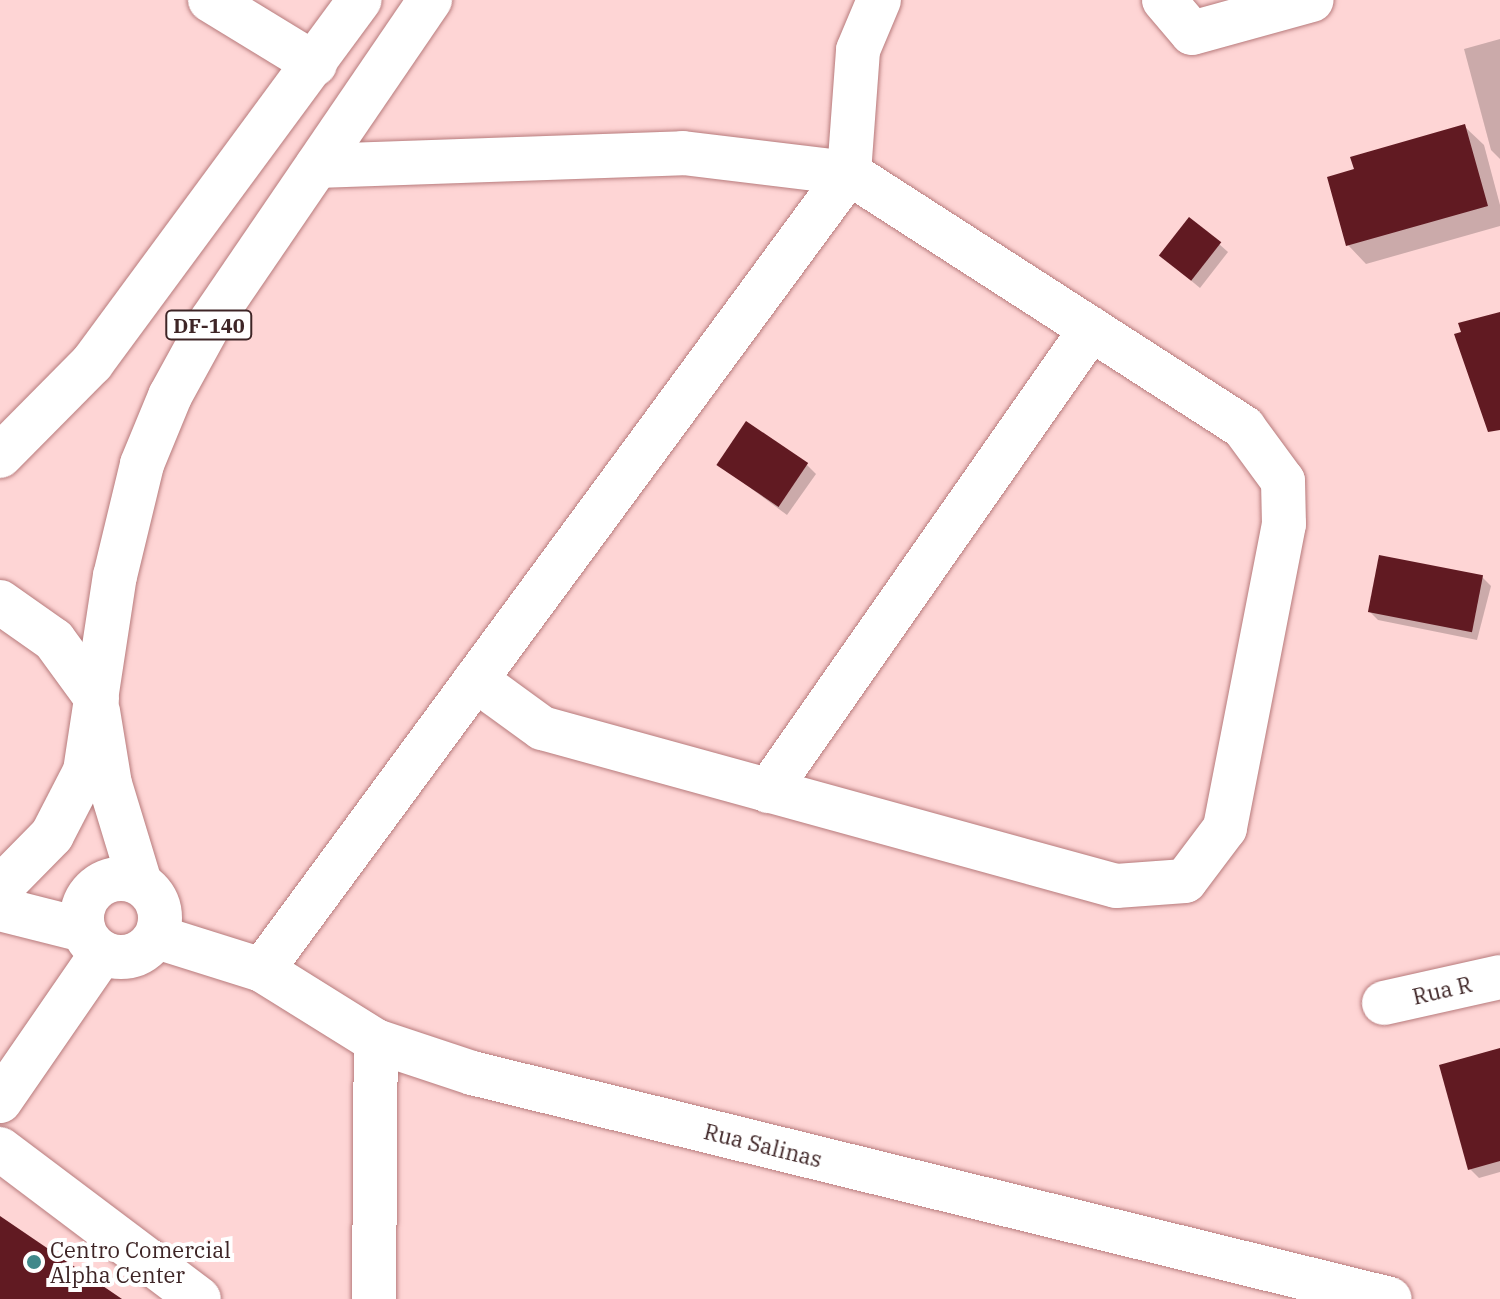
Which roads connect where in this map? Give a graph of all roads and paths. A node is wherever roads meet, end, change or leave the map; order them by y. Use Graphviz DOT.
graph roads {
  1 [pos="210,0"];
  2 [pos="360,0"];
  3 [pos="430,0"];
  4 [pos="879,0"];
  5 [pos="1164,0"];
  6 [pos="1312,0"];
  7 [pos="315,64"];
  8 [pos="317,166"];
  9 [pos="849,173"];
  10 [pos="1091,329"];
  11 [pos="0,456"];
  12 [pos="0,602"];
  13 [pos="476,680"];
  14 [pos="97,699"];
  15 [pos="768,791"];
  16 [pos="140,883"];
  17 [pos="0,888"];
  18 [pos="0,909"];
  19 [pos="157,937"];
  20 [pos="93,942"];
  21 [pos="262,970"];
  22 [pos="1500,977"];
  23 [pos="1384,1003"];
  24 [pos="376,1041"];
  25 [pos="0,1101"];
  26 [pos="0,1149"];
  27 [pos="199,1299"];
  28 [pos="374,1299"];
  29 [pos="1390,1299"];
  1 -- 7 [label="street"];
  2 -- 7 [label="street, DF-140"];
  3 -- 8 [label="street, DF-140"];
  4 -- 9 [label="street"];
  5 -- 6 [label="street"];
  7 -- 11 [label="street, DF-140"];
  8 -- 9 [label="street"];
  8 -- 14 [label="street, DF-140"];
  9 -- 10 [label="street"];
  9 -- 13 [label="street"];
  10 -- 15 [label="street"];
  10 -- 15 [label="street"];
  12 -- 14 [label="street"];
  13 -- 15 [label="street"];
  13 -- 21 [label="street"];
  14 -- 16 [label="street"];
  14 -- 17 [label="street, DF-140"];
  16 -- 19 [label="street"];
  16 -- 20 [label="street"];
  18 -- 20 [label="street"];
  19 -- 20 [label="street"];
  19 -- 21 [label="street, Rua Salinas"];
  20 -- 25 [label="street"];
  21 -- 24 [label="street, Rua Salinas"];
  22 -- 23 [label="street, Rua R"];
  24 -- 28 [label="street"];
  24 -- 29 [label="street, Rua Salinas"];
  26 -- 27 [label="street"];
}
